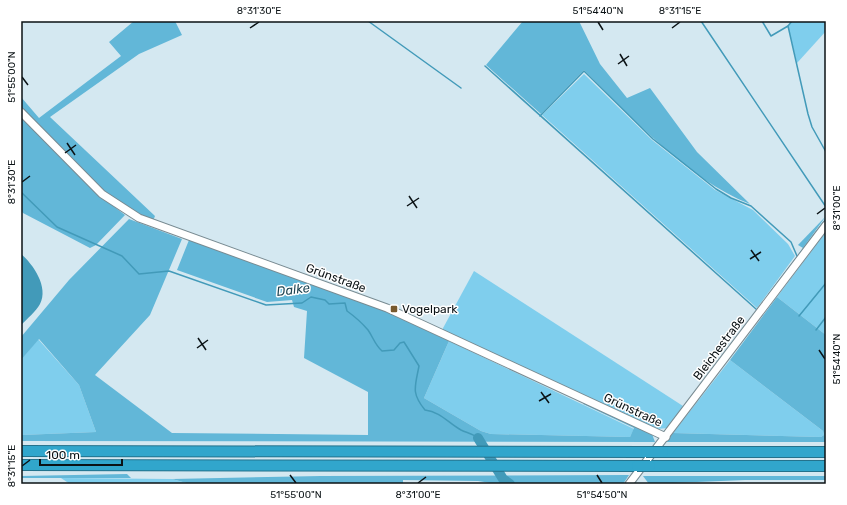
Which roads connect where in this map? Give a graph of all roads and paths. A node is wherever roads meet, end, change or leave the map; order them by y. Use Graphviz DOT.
graph roads {
  1 [pos="21,112"];
  2 [pos="826,225"];
  3 [pos="666,437"];
  4 [pos="21,451"];
  5 [pos="826,452"];
  6 [pos="21,465"];
  7 [pos="826,466"];
  8 [pos="632,483"];
  1 -- 3 [label="street, Grünstraße"];
  2 -- 3 [label="street, Bleichestraße"];
  3 -- 8 [label="street, Bleichestraße"];
  4 -- 5 [label="highway, bridge"];
  6 -- 7 [label="highway, bridge"];
}
